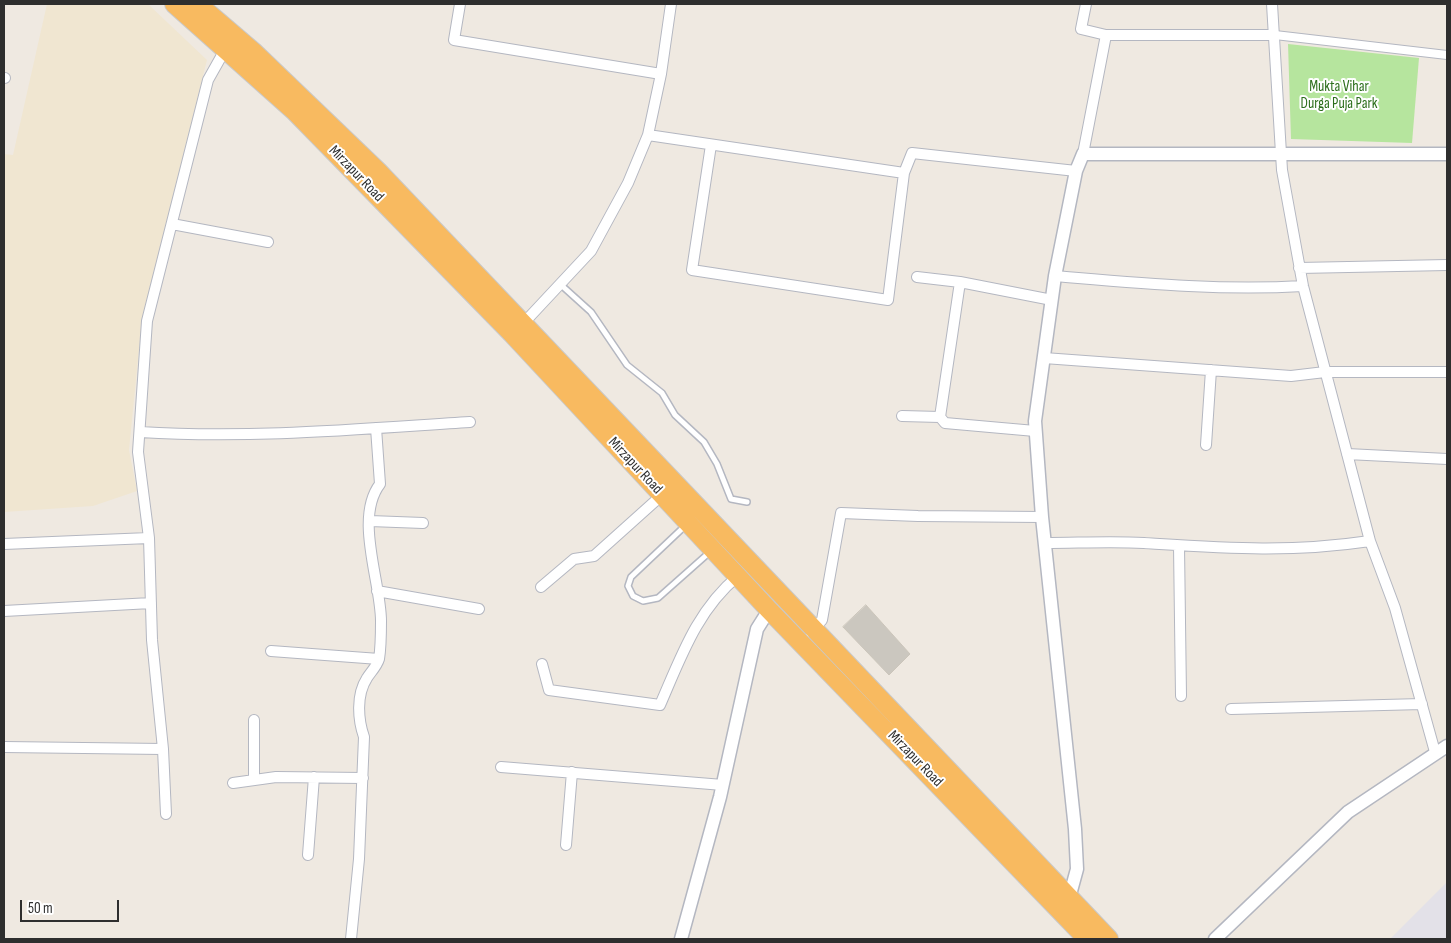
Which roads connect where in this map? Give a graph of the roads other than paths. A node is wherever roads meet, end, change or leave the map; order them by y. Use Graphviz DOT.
graph roads {
  1 [pos="174,4"];
  2 [pos="198,4"];
  3 [pos="460,4"];
  4 [pos="671,4"];
  5 [pos="1086,4"];
  6 [pos="1272,4"];
  7 [pos="214,10"];
  8 [pos="1106,35"];
  9 [pos="1275,35"];
  10 [pos="226,48"];
  11 [pos="1447,55"];
  12 [pos="661,74"];
  13 [pos="648,135"];
  14 [pos="711,145"];
  15 [pos="1280,153"];
  16 [pos="1083,154"];
  17 [pos="1447,154"];
  18 [pos="1076,171"];
  19 [pos="904,173"];
  20 [pos="172,224"];
  21 [pos="268,242"];
  22 [pos="1447,265"];
  23 [pos="1299,268"];
  24 [pos="1055,276"];
  25 [pos="917,277"];
  26 [pos="960,282"];
  27 [pos="560,284"];
  28 [pos="1303,286"];
  29 [pos="1052,300"];
  30 [pos="518,328"];
  31 [pos="1044,358"];
  32 [pos="1212,370"];
  33 [pos="1325,372"];
  34 [pos="1447,372"];
  35 [pos="902,416"];
  36 [pos="940,417"];
  37 [pos="470,422"];
  38 [pos="376,428"];
  39 [pos="1035,431"];
  40 [pos="140,432"];
  41 [pos="1206,445"];
  42 [pos="1347,454"];
  43 [pos="1447,459"];
  44 [pos="662,495"];
  45 [pos="747,502"];
  46 [pos="1042,517"];
  47 [pos="370,521"];
  48 [pos="423,523"];
  49 [pos="688,523"];
  50 [pos="149,538"];
  51 [pos="1370,541"];
  52 [pos="1045,542"];
  53 [pos="4,544"];
  54 [pos="1179,546"];
  55 [pos="713,549"];
  56 [pos="738,576"];
  57 [pos="541,587"];
  58 [pos="376,591"];
  59 [pos="151,603"];
  60 [pos="479,609"];
  61 [pos="769,610"];
  62 [pos="4,611"];
  63 [pos="807,635"];
  64 [pos="271,651"];
  65 [pos="379,659"];
  66 [pos="542,664"];
  67 [pos="1181,696"];
  68 [pos="1422,704"];
  69 [pos="1231,709"];
  70 [pos="254,720"];
  71 [pos="1447,746"];
  72 [pos="4,747"];
  73 [pos="163,749"];
  74 [pos="1435,752"];
  75 [pos="501,767"];
  76 [pos="572,772"];
  77 [pos="314,777"];
  78 [pos="362,778"];
  79 [pos="254,780"];
  80 [pos="233,784"];
  81 [pos="723,785"];
  82 [pos="166,814"];
  83 [pos="566,845"];
  84 [pos="308,855"];
  85 [pos="1065,906"];
  86 [pos="351,939"];
  87 [pos="681,939"];
  88 [pos="1087,939"];
  89 [pos="1109,939"];
  90 [pos="1215,939"];
  1 -- 10 [label="highway, Mirzapur Road"];
  2 -- 7 [label="highway, Mirzapur Road"];
  3 -- 12 [label="street"];
  4 -- 12 [label="street"];
  5 -- 8 [label="street"];
  6 -- 9 [label="street"];
  7 -- 30 [label="highway, Mirzapur Road"];
  8 -- 9 [label="street"];
  8 -- 16 [label="street"];
  9 -- 11 [label="street"];
  9 -- 15 [label="street"];
  10 -- 20 [label="street"];
  10 -- 30 [label="highway, Mirzapur Road"];
  12 -- 13 [label="street"];
  13 -- 14 [label="street"];
  13 -- 27 [label="street"];
  14 -- 19 [label="street"];
  14 -- 19 [label="street"];
  15 -- 16 [label="street"];
  15 -- 17 [label="street"];
  15 -- 23 [label="street"];
  16 -- 18 [label="street"];
  18 -- 19 [label="street"];
  18 -- 24 [label="street"];
  20 -- 21 [label="street"];
  20 -- 40 [label="street"];
  22 -- 23 [label="street"];
  23 -- 28 [label="street"];
  24 -- 28 [label="street"];
  24 -- 29 [label="street"];
  25 -- 26 [label="street"];
  26 -- 29 [label="street"];
  26 -- 36 [label="street"];
  27 -- 30 [label="street"];
  27 -- 45 [label="lane"];
  28 -- 33 [label="street"];
  29 -- 31 [label="street"];
  30 -- 44 [label="highway, Mirzapur Road"];
  30 -- 63 [label="highway, Mirzapur Road"];
  31 -- 32 [label="street"];
  31 -- 39 [label="street"];
  32 -- 33 [label="street"];
  32 -- 41 [label="street"];
  33 -- 34 [label="street"];
  33 -- 42 [label="street"];
  35 -- 36 [label="street"];
  36 -- 39 [label="street"];
  37 -- 38 [label="street"];
  38 -- 40 [label="street"];
  38 -- 47 [label="street"];
  39 -- 46 [label="street"];
  40 -- 50 [label="street"];
  42 -- 43 [label="street"];
  42 -- 51 [label="street"];
  44 -- 49 [label="highway, Mirzapur Road"];
  44 -- 57 [label="street"];
  46 -- 52 [label="street"];
  46 -- 63 [label="street"];
  47 -- 48 [label="street"];
  47 -- 58 [label="street"];
  49 -- 55 [label="highway, Mirzapur Road"];
  49 -- 55 [label="lane"];
  50 -- 53 [label="street"];
  50 -- 59 [label="street"];
  51 -- 54 [label="street"];
  51 -- 68 [label="street"];
  52 -- 54 [label="street"];
  52 -- 85 [label="street"];
  54 -- 67 [label="street"];
  55 -- 56 [label="highway, Mirzapur Road"];
  56 -- 61 [label="highway, Mirzapur Road"];
  56 -- 66 [label="street"];
  58 -- 60 [label="street"];
  58 -- 65 [label="street"];
  59 -- 62 [label="street"];
  59 -- 73 [label="street"];
  61 -- 63 [label="highway, Mirzapur Road"];
  61 -- 81 [label="street"];
  63 -- 85 [label="highway, Mirzapur Road"];
  64 -- 65 [label="street"];
  65 -- 78 [label="street"];
  68 -- 69 [label="street"];
  68 -- 74 [label="street"];
  70 -- 79 [label="street"];
  71 -- 74 [label="street"];
  72 -- 73 [label="street"];
  73 -- 82 [label="street"];
  74 -- 90 [label="street"];
  75 -- 76 [label="street"];
  76 -- 81 [label="street"];
  76 -- 83 [label="street"];
  77 -- 78 [label="street"];
  77 -- 79 [label="street"];
  77 -- 84 [label="street"];
  78 -- 86 [label="street"];
  79 -- 80 [label="street"];
  81 -- 87 [label="street"];
  85 -- 88 [label="highway, Mirzapur Road"];
  85 -- 89 [label="highway, Mirzapur Road"];
}
